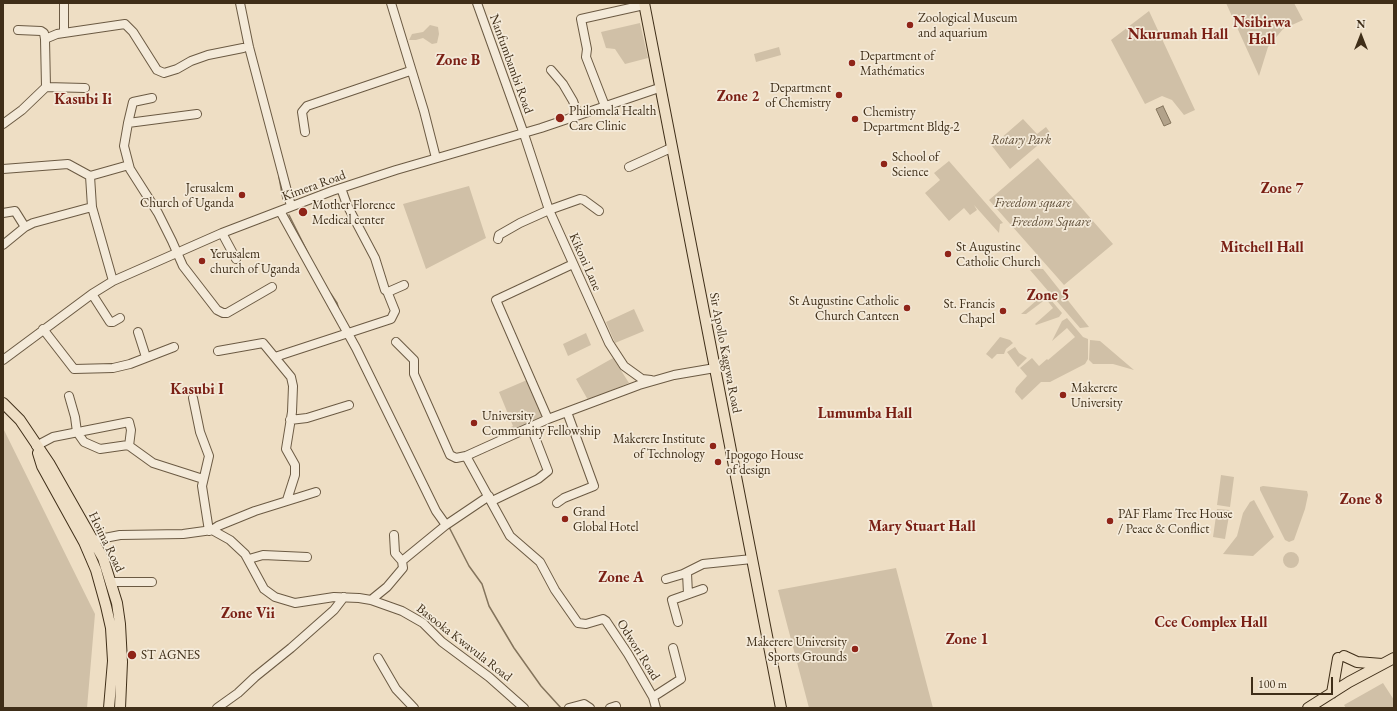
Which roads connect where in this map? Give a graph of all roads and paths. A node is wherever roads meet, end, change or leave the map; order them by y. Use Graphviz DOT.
graph roads {
  1 [pos="64,3"];
  2 [pos="240,3"];
  3 [pos="390,3"];
  4 [pos="477,3"];
  5 [pos="644,4"];
  6 [pos="18,30"];
  7 [pos="64,32"];
  8 [pos="45,39"];
  9 [pos="243,48"];
  10 [pos="551,70"];
  11 [pos="410,71"];
  12 [pos="46,87"];
  13 [pos="85,88"];
  14 [pos="659,88"];
  15 [pos="152,98"];
  16 [pos="605,106"];
  17 [pos="197,114"];
  18 [pos="578,115"];
  19 [pos="3,124"];
  20 [pos="128,124"];
  21 [pos="305,132"];
  22 [pos="524,134"];
  23 [pos="671,148"];
  24 [pos="436,158"];
  25 [pos="129,165"];
  26 [pos="629,167"];
  27 [pos="3,169"];
  28 [pos="90,176"];
  29 [pos="341,188"];
  30 [pos="291,206"];
  31 [pos="92,207"];
  32 [pos="548,210"];
  33 [pos="280,211"];
  34 [pos="599,211"];
  35 [pos="3,213"];
  36 [pos="25,227"];
  37 [pos="222,233"];
  38 [pos="498,239"];
  39 [pos="3,245"];
  40 [pos="176,252"];
  41 [pos="236,259"];
  42 [pos="573,264"];
  43 [pos="113,281"];
  44 [pos="404,284"];
  45 [pos="272,287"];
  46 [pos="387,291"];
  47 [pos="92,294"];
  48 [pos="120,318"];
  49 [pos="43,329"];
  50 [pos="138,332"];
  51 [pos="346,334"];
  52 [pos="396,342"];
  53 [pos="174,347"];
  54 [pos="218,351"];
  55 [pos="275,357"];
  56 [pos="146,358"];
  57 [pos="3,360"];
  58 [pos="715,368"];
  59 [pos="651,380"];
  60 [pos="69,396"];
  61 [pos="193,398"];
  62 [pos="3,402"];
  63 [pos="349,405"];
  64 [pos="567,412"];
  65 [pos="548,419"];
  66 [pos="290,420"];
  67 [pos="531,427"];
  68 [pos="77,432"];
  69 [pos="36,446"];
  70 [pos="129,446"];
  71 [pos="466,456"];
  72 [pos="203,480"];
  73 [pos="316,492"];
  74 [pos="490,499"];
  75 [pos="288,500"];
  76 [pos="556,503"];
  77 [pos="446,525"];
  78 [pos="211,531"];
  79 [pos="394,535"];
  80 [pos="89,541"];
  81 [pos="307,557"];
  82 [pos="249,559"];
  83 [pos="752,559"];
  84 [pos="402,561"];
  85 [pos="687,573"];
  86 [pos="666,579"];
  87 [pos="111,582"];
  88 [pos="152,582"];
  89 [pos="703,589"];
  90 [pos="688,594"];
  91 [pos="344,596"];
  92 [pos="371,600"];
  93 [pos="678,622"];
  94 [pos="673,648"];
  95 [pos="378,658"];
  96 [pos="1394,658"];
  97 [pos="1394,663"];
  98 [pos="1382,664"];
  99 [pos="1332,693"];
  100 [pos="652,697"];
  101 [pos="109,708"];
  102 [pos="120,708"];
  103 [pos="217,708"];
  104 [pos="414,708"];
  105 [pos="524,708"];
  106 [pos="569,708"];
  107 [pos="590,708"];
  108 [pos="656,708"];
  109 [pos="781,708"];
  110 [pos="1308,708"];
  111 [pos="1317,708"];
  1 -- 7 [label="street"];
  2 -- 30 [label="street"];
  3 -- 11 [label="street"];
  4 -- 22 [label="street, Nanfumbambi Road"];
  5 -- 14 [label="main road, Sir Apollo Kaggwa Road"];
  5 -- 16 [label="street"];
  6 -- 8 [label="street"];
  7 -- 8 [label="street"];
  7 -- 9 [label="street"];
  8 -- 12 [label="street"];
  10 -- 18 [label="street"];
  11 -- 21 [label="street"];
  11 -- 24 [label="street"];
  12 -- 13 [label="street"];
  12 -- 19 [label="street"];
  14 -- 16 [label="street, Kimera Road"];
  14 -- 23 [label="main road, Sir Apollo Kaggwa Road"];
  15 -- 20 [label="street"];
  16 -- 18 [label="street, Kimera Road"];
  17 -- 20 [label="street"];
  18 -- 22 [label="street, Kimera Road"];
  20 -- 25 [label="street"];
  22 -- 24 [label="street, Kimera Road"];
  22 -- 32 [label="street, Kikoni Lane"];
  23 -- 26 [label="street"];
  23 -- 58 [label="main road, Sir Apollo Kaggwa Road"];
  24 -- 29 [label="street, Kimera Road"];
  25 -- 28 [label="street"];
  25 -- 40 [label="street"];
  27 -- 28 [label="street"];
  28 -- 31 [label="street"];
  29 -- 30 [label="street, Kimera Road"];
  29 -- 46 [label="street"];
  30 -- 33 [label="street, Kimera Road"];
  31 -- 36 [label="street"];
  31 -- 43 [label="street"];
  32 -- 34 [label="street"];
  32 -- 38 [label="street"];
  32 -- 42 [label="street, Kikoni Lane"];
  33 -- 37 [label="street, Kimera Road"];
  33 -- 51 [label="street"];
  35 -- 36 [label="street"];
  36 -- 39 [label="street"];
  37 -- 40 [label="street, Kimera Road"];
  37 -- 41 [label="street"];
  40 -- 43 [label="street, Kimera Road"];
  40 -- 45 [label="street"];
  42 -- 59 [label="street, Kikoni Lane"];
  42 -- 65 [label="street"];
  43 -- 47 [label="street, Kimera Road"];
  44 -- 46 [label="street"];
  46 -- 51 [label="street"];
  47 -- 48 [label="street"];
  47 -- 49 [label="street, Kimera Road"];
  49 -- 56 [label="street"];
  49 -- 57 [label="street, Kimera Road"];
  50 -- 56 [label="street"];
  51 -- 55 [label="street"];
  51 -- 77 [label="street"];
  52 -- 71 [label="street"];
  53 -- 56 [label="street"];
  54 -- 55 [label="street"];
  55 -- 66 [label="street"];
  58 -- 59 [label="street"];
  58 -- 83 [label="main road, Sir Apollo Kaggwa Road"];
  59 -- 64 [label="street"];
  60 -- 68 [label="street"];
  61 -- 72 [label="street"];
  62 -- 69 [label="main road, Hoima Road"];
  63 -- 66 [label="street"];
  64 -- 65 [label="street"];
  64 -- 76 [label="street"];
  65 -- 67 [label="street"];
  66 -- 75 [label="street"];
  67 -- 71 [label="street"];
  67 -- 74 [label="street"];
  68 -- 69 [label="street"];
  68 -- 70 [label="street"];
  68 -- 70 [label="street"];
  69 -- 80 [label="main road, Hoima Road"];
  70 -- 72 [label="street"];
  71 -- 74 [label="street, Odwori Road"];
  72 -- 78 [label="street"];
  73 -- 75 [label="street"];
  74 -- 77 [label="street"];
  74 -- 100 [label="street, Odwori Road"];
  75 -- 78 [label="street"];
  77 -- 84 [label="street"];
  78 -- 80 [label="street"];
  78 -- 82 [label="street, Basooka Kwavula Road"];
  79 -- 84 [label="street"];
  80 -- 87 [label="main road, Hoima Road"];
  80 -- 101 [label="main road, Hoima Road"];
  81 -- 82 [label="street"];
  82 -- 91 [label="street, Basooka Kwavula Road"];
  83 -- 85 [label="street"];
  83 -- 109 [label="main road, Sir Apollo Kaggwa Road"];
  84 -- 92 [label="street"];
  85 -- 86 [label="street"];
  85 -- 90 [label="street"];
  87 -- 88 [label="street"];
  87 -- 102 [label="main road, Hoima Road"];
  89 -- 90 [label="street"];
  90 -- 93 [label="street"];
  91 -- 92 [label="street, Basooka Kwavula Road"];
  91 -- 103 [label="street"];
  92 -- 105 [label="street, Basooka Kwavula Road"];
  94 -- 100 [label="street"];
  95 -- 104 [label="street"];
  96 -- 98 [label="main road"];
  97 -- 111 [label="main road"];
  98 -- 99 [label="main road"];
  98 -- 99 [label="main road"];
  99 -- 110 [label="main road"];
  100 -- 108 [label="street, Odwori Road"];
  106 -- 107 [label="street"];
}
